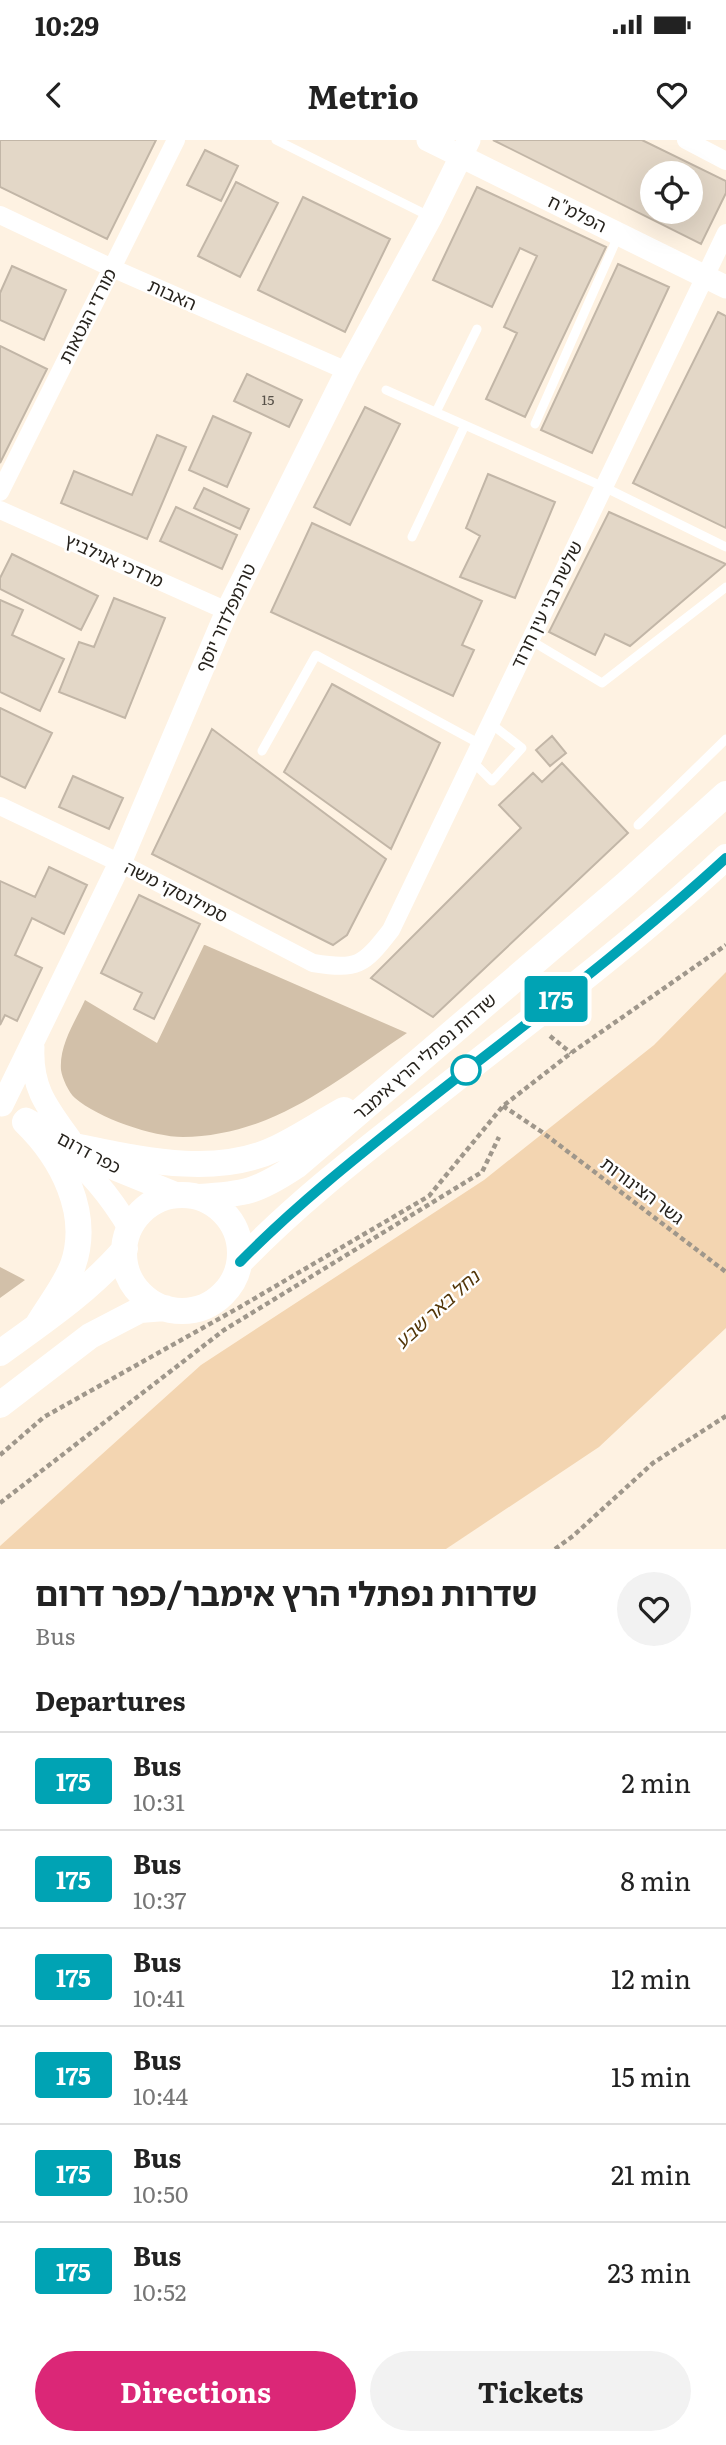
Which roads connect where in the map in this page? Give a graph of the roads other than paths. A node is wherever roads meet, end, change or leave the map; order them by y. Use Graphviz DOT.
graph roads {
  1 [pos="176,140"];
  2 [pos="276,140"];
  3 [pos="428,140"];
  4 [pos="685,140"];
  5 [pos="465,148"];
  6 [pos="726,161"];
  7 [pos="0,215"];
  8 [pos="431,217"];
  9 [pos="726,233"];
  10 [pos="619,234"];
  11 [pos="112,268"];
  12 [pos="705,277"];
  13 [pos="726,287"];
  14 [pos="477,329"];
  15 [pos="347,371"];
  16 [pos="386,390"];
  17 [pos="436,412"];
  18 [pos="535,424"];
  19 [pos="465,425"];
  20 [pos="604,487"];
  21 [pos="0,492"];
  22 [pos="0,510"];
  23 [pos="412,537"];
  24 [pos="726,547"];
  25 [pos="726,587"];
  26 [pos="227,611"];
  27 [pos="530,640"];
  28 [pos="491,723"];
  29 [pos="726,739"];
  30 [pos="480,744"];
  31 [pos="262,751"];
  32 [pos="472,761"];
  33 [pos="726,794"];
  34 [pos="0,806"];
  35 [pos="638,825"];
  36 [pos="726,858"];
  37 [pos="120,863"];
  38 [pos="355,966"];
  39 [pos="33,1040"];
  40 [pos="400,1078"];
  41 [pos="1,1105"];
  42 [pos="25,1122"];
  43 [pos="74,1146"];
  44 [pos="189,1196"];
  45 [pos="127,1239"];
  46 [pos="240,1262"];
  47 [pos="165,1308"];
  48 [pos="37,1326"];
  49 [pos="0,1353"];
  50 [pos="0,1405"];
  1 -- 11 [label="street, מורדי הגטאות"];
  2 -- 8 [label="lane"];
  3 -- 5 [label="street, הפלמ\"ח"];
  4 -- 6 [label="street"];
  5 -- 8 [label="street, טרומפלדור יוסף"];
  5 -- 10 [label="street, הפלמ\"ח"];
  7 -- 11 [label="street, האבות"];
  8 -- 15 [label="street, טרומפלדור יוסף"];
  9 -- 12 [label="street, שלשת בני עין חרוד"];
  10 -- 12 [label="street, הפלמ\"ח"];
  10 -- 18 [label="lane"];
  11 -- 15 [label="street, האבות"];
  11 -- 21 [label="street, מורדי הגטאות"];
  12 -- 13 [label="street, הפלמ\"ח"];
  12 -- 20 [label="street, שלשת בני עין חרוד"];
  14 -- 17 [label="lane"];
  15 -- 26 [label="street, טרומפלדור יוסף"];
  16 -- 17 [label="lane"];
  17 -- 19 [label="lane"];
  19 -- 20 [label="lane"];
  19 -- 23 [label="lane"];
  20 -- 24 [label="lane"];
  20 -- 27 [label="street, שלשת בני עין חרוד"];
  22 -- 26 [label="street, מרדכי אנילביץ"];
  25 -- 27 [label="lane"];
  26 -- 37 [label="street, טרומפלדור יוסף"];
  27 -- 28 [label="street, שלשת בני עין חרוד"];
  28 -- 30 [label="street, שלשת בני עין חרוד"];
  28 -- 32 [label="lane"];
  29 -- 35 [label="lane"];
  30 -- 31 [label="lane"];
  30 -- 32 [label="street, שלשת בני עין חרוד"];
  32 -- 38 [label="street, שלשת בני עין חרוד"];
  33 -- 40 [label="main road, שדרות נפתלי הרץ אימבר"];
  34 -- 37 [label="street, סמילנסקי משה"];
  36 -- 46 [label="main road, שדרות נפתלי הרץ אימבר"];
  37 -- 38 [label="street, סמילנסקי משה"];
  37 -- 39 [label="street, טרומפלדור יוסף"];
  39 -- 41 [label="street, טרומפלדור יוסף"];
  39 -- 43 [label="street"];
  40 -- 43 [label="main road"];
  40 -- 44 [label="main road, שדרות נפתלי הרץ אימבר"];
  41 -- 42 [label="street, כפר דרום"];
  41 -- 43 [label="street, כפר דרום"];
  42 -- 45 [label="street, כפר דרום"];
  42 -- 48 [label="main road"];
  43 -- 44 [label="street, כפר דרום"];
  44 -- 45 [label="main road"];
  44 -- 46 [label="main road"];
  45 -- 47 [label="main road"];
  45 -- 48 [label="main road"];
  46 -- 47 [label="main road"];
  47 -- 50 [label="main road"];
  48 -- 49 [label="main road"];
}
